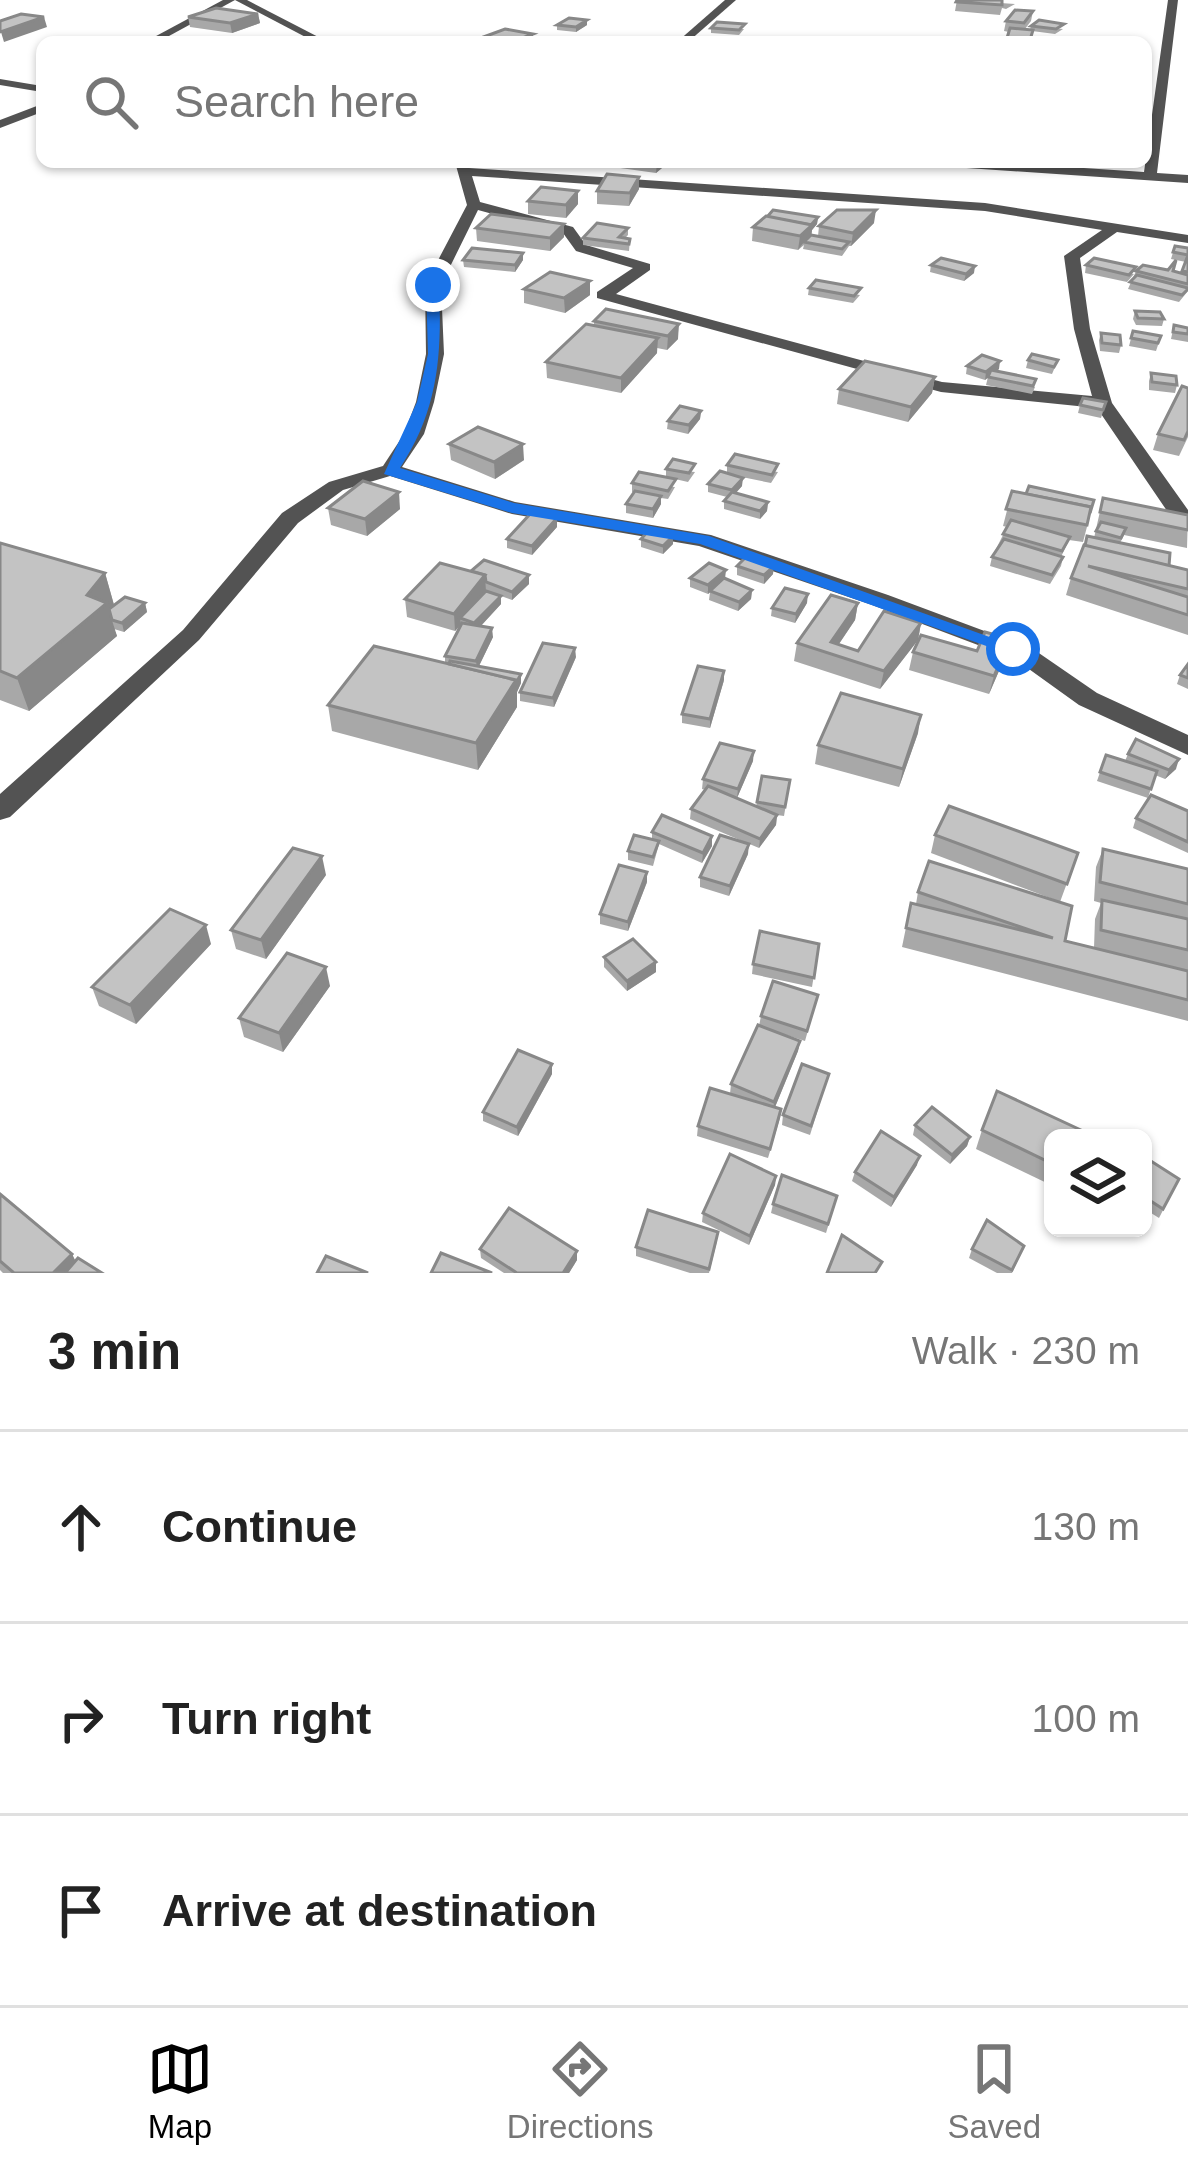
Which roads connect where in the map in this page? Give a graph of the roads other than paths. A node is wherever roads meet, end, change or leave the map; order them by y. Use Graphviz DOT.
graph roads {
  1 [pos="230,0"];
  2 [pos="240,0"];
  3 [pos="731,0"];
  4 [pos="1173,0"];
  5 [pos="161,36"];
  6 [pos="310,36"];
  7 [pos="689,36"];
  8 [pos="0,82"];
  9 [pos="36,87"];
  10 [pos="36,110"];
  11 [pos="0,124"];
  12 [pos="1152,161"];
  13 [pos="464,168"];
  14 [pos="477,168"];
  15 [pos="1029,168"];
  16 [pos="1151,168"];
  17 [pos="1150,176"];
  18 [pos="1188,179"];
  19 [pos="474,205"];
  20 [pos="1117,226"];
  21 [pos="1188,238"];
  22 [pos="1103,403"];
  23 [pos="390,470"];
  24 [pos="1188,525"];
  25 [pos="1188,746"];
  26 [pos="0,810"];
  1 -- 5 [label="street"];
  2 -- 6 [label="street"];
  3 -- 7 [label="street"];
  4 -- 12 [label="street"];
  8 -- 9 [label="street"];
  10 -- 11 [label="street"];
  13 -- 19 [label="street"];
  14 -- 20 [label="street"];
  15 -- 17 [label="street"];
  16 -- 17 [label="street"];
  17 -- 18 [label="street"];
  19 -- 22 [label="street"];
  19 -- 23 [label="street"];
  20 -- 21 [label="street"];
  20 -- 22 [label="street"];
  22 -- 24 [label="street"];
  23 -- 25 [label="street"];
  23 -- 26 [label="street"];
}
